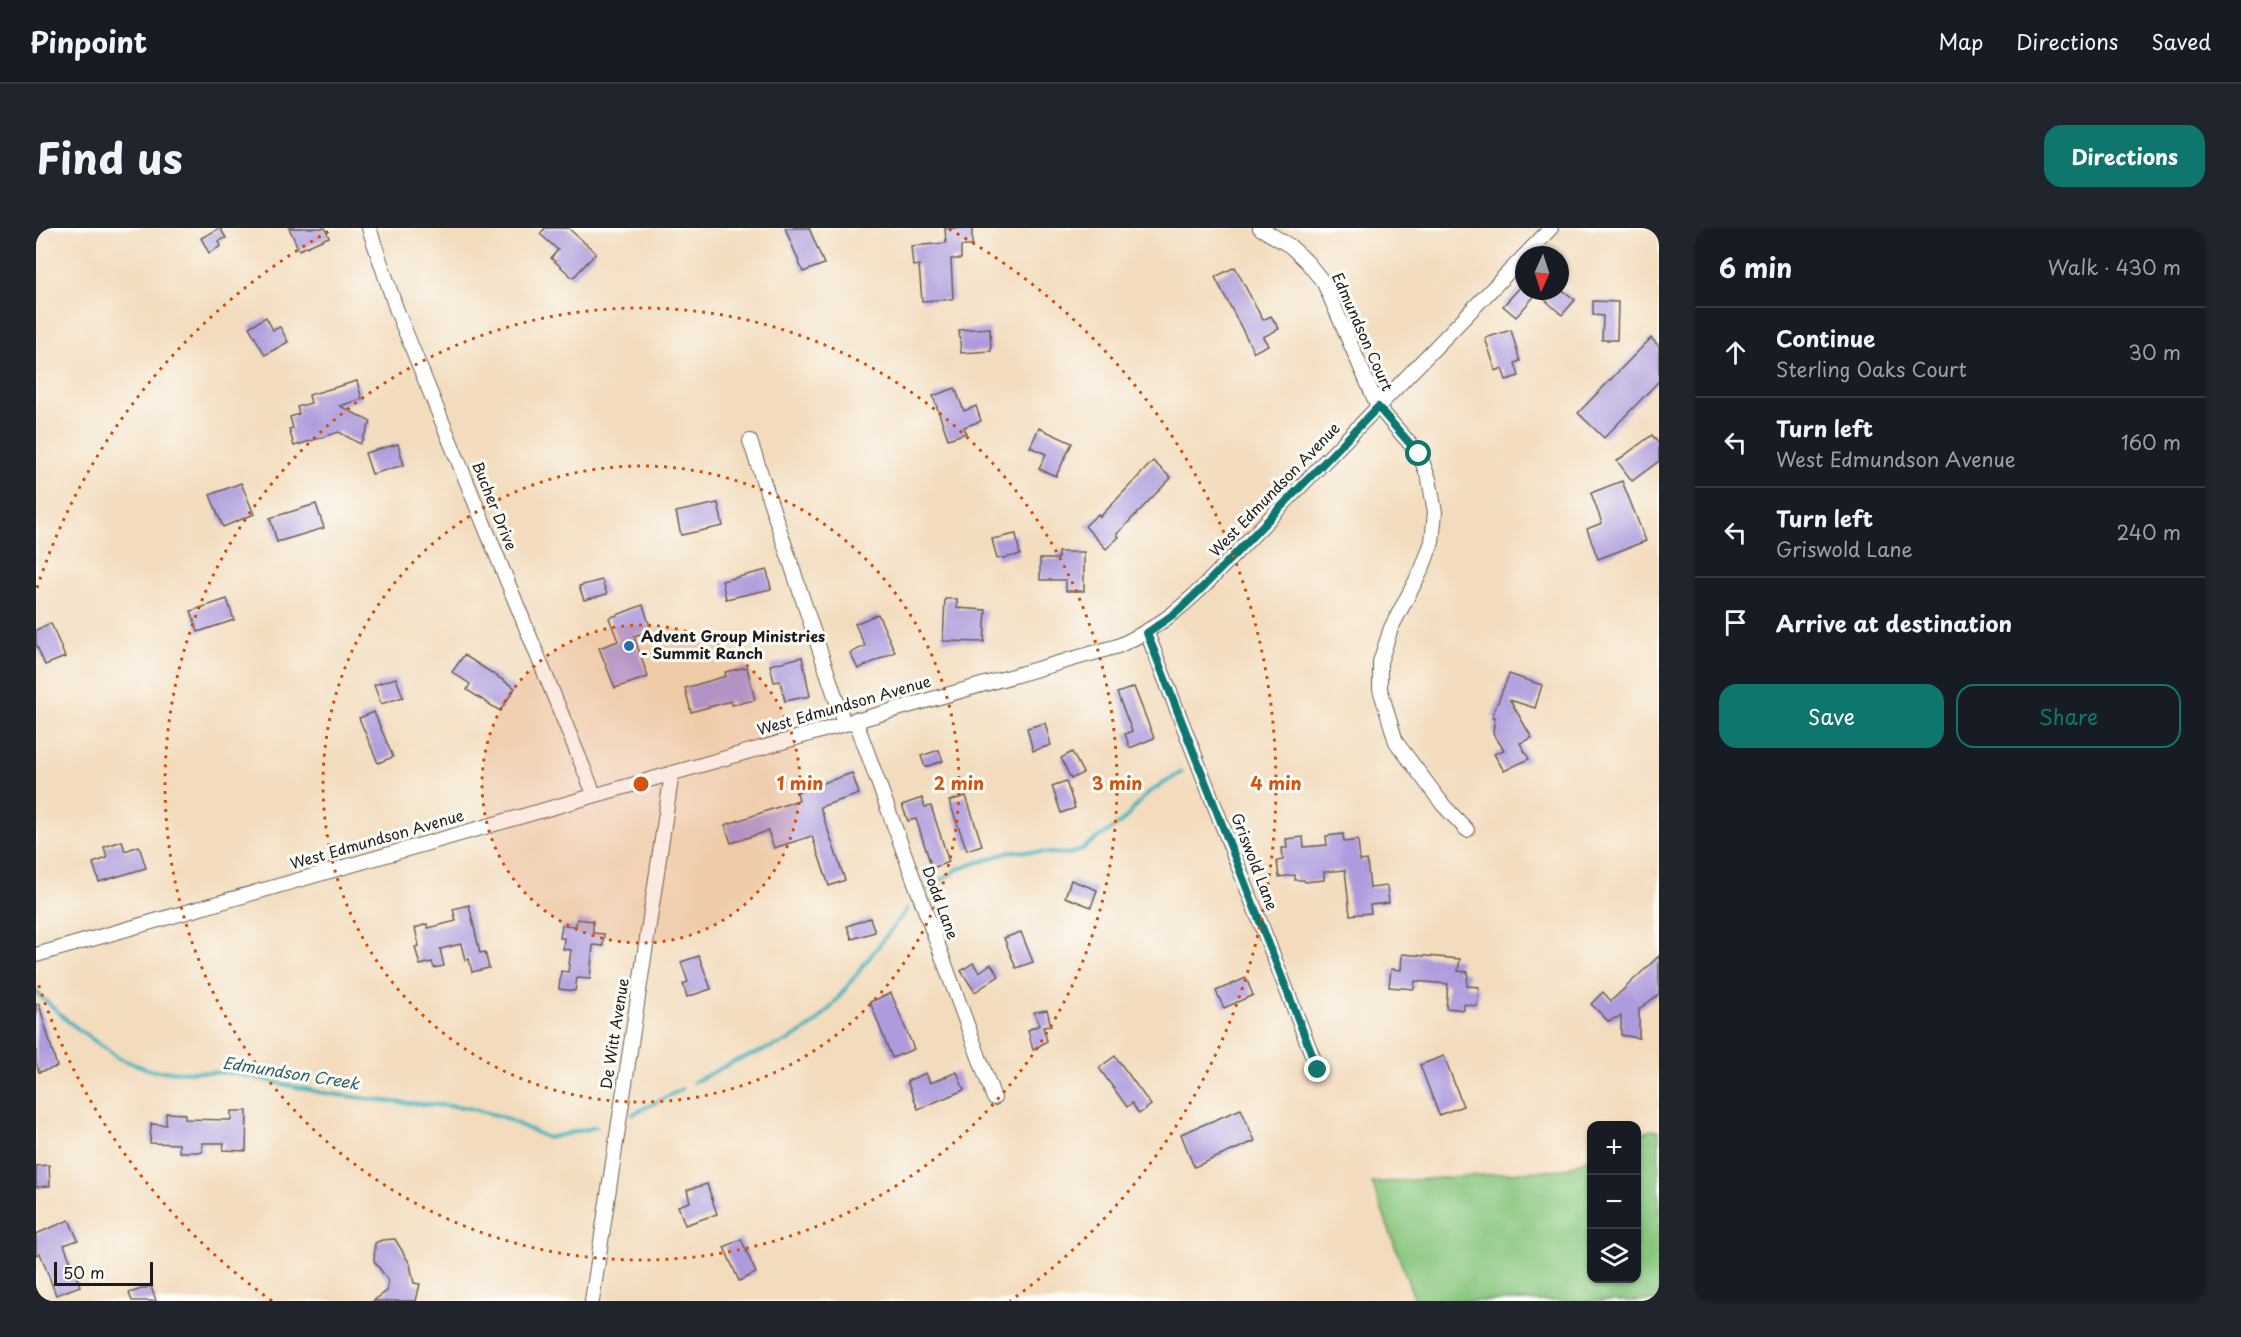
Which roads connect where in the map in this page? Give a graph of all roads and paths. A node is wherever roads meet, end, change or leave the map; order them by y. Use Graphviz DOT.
graph roads {
  1 [pos="369,228"];
  2 [pos="1260,228"];
  3 [pos="1551,228"];
  4 [pos="1533,246"];
  5 [pos="1515,264"];
  6 [pos="1378,407"];
  7 [pos="750,441"];
  8 [pos="1147,633"];
  9 [pos="850,721"];
  10 [pos="672,773"];
  11 [pos="594,794"];
  12 [pos="1467,830"];
  13 [pos="36,955"];
  14 [pos="1318,1070"];
  15 [pos="994,1098"];
  16 [pos="592,1301"];
  1 -- 11 [label="street, Bucher Drive"];
  2 -- 6 [label="street, Edmundson Court"];
  3 -- 4 [label="street, West Edmundson Avenue"];
  5 -- 6 [label="street, West Edmundson Avenue"];
  6 -- 8 [label="street, West Edmundson Avenue"];
  6 -- 12 [label="street, Edmundson Court"];
  7 -- 9 [label="street, Dodd Lane"];
  8 -- 9 [label="street, West Edmundson Avenue"];
  8 -- 14 [label="street, Griswold Lane"];
  9 -- 10 [label="street, West Edmundson Avenue"];
  9 -- 15 [label="street, Dodd Lane"];
  10 -- 11 [label="street, West Edmundson Avenue"];
  10 -- 16 [label="street, De Witt Avenue"];
  11 -- 13 [label="street, West Edmundson Avenue"];
}
